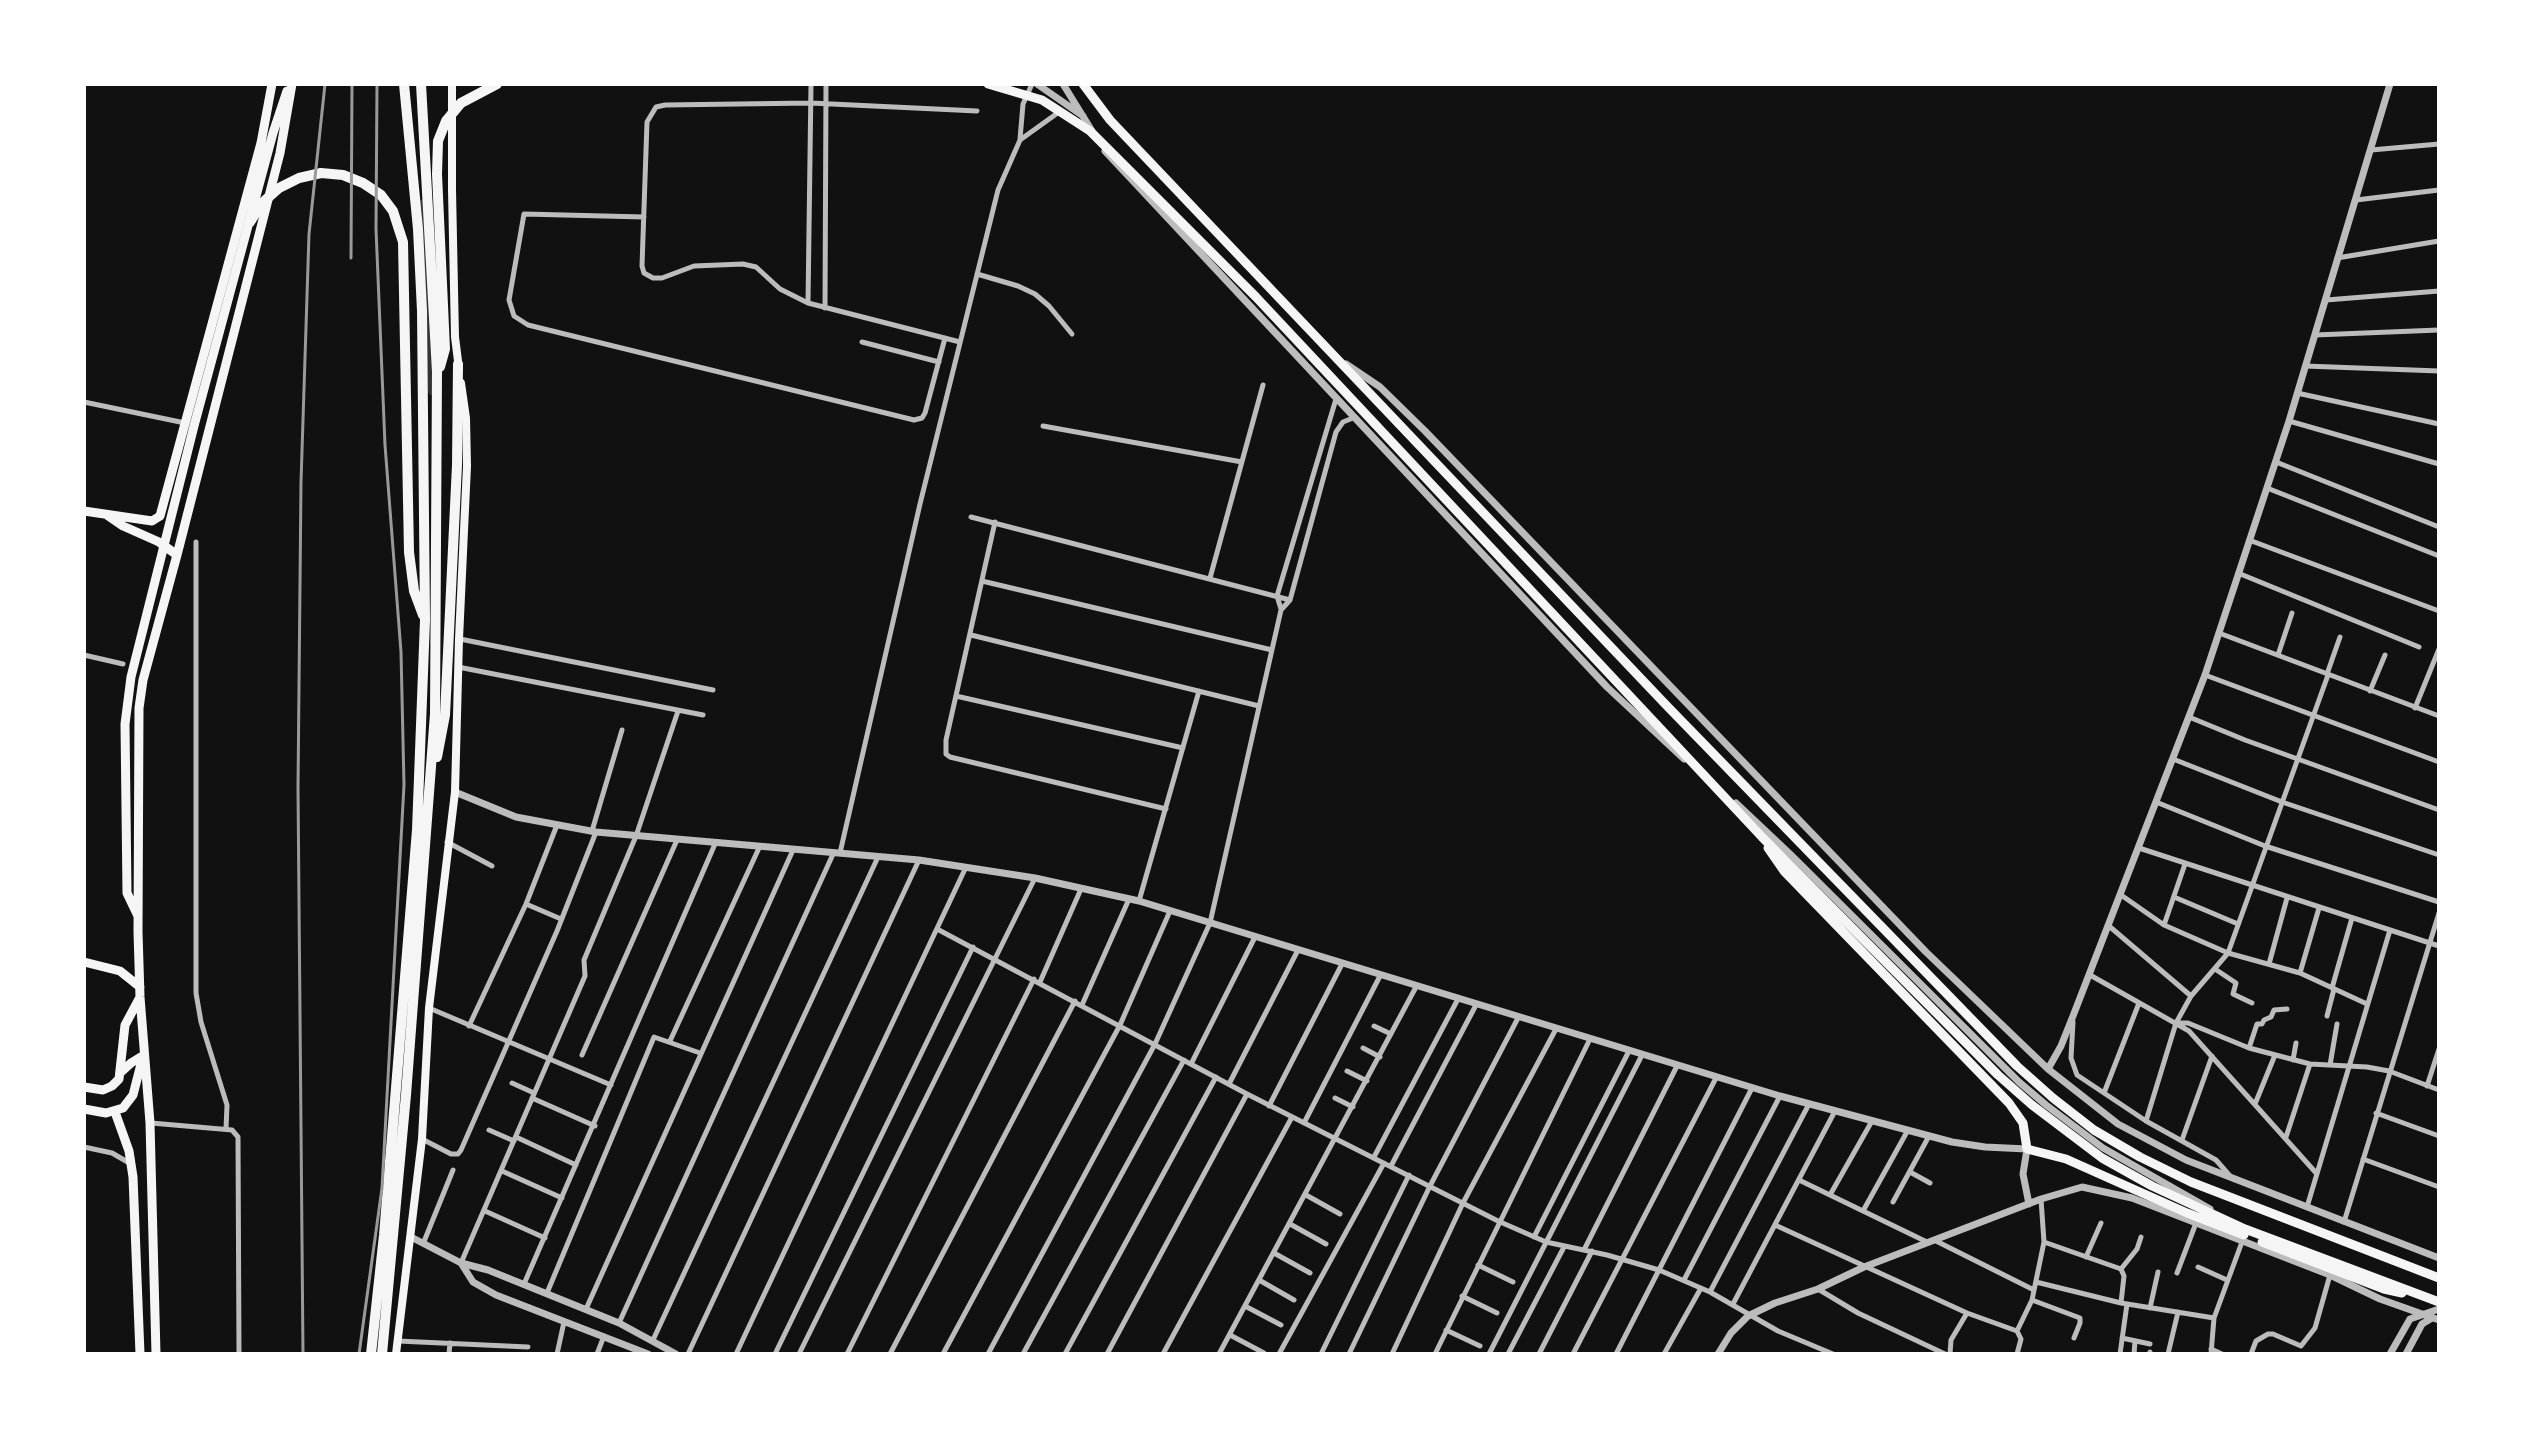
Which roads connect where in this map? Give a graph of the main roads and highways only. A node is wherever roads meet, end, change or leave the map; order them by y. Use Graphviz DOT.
graph roads {
  1 [pos="272,84"];
  2 [pos="291,84"];
  3 [pos="404,84"];
  4 [pos="421,84"];
  5 [pos="452,84"];
  6 [pos="497,84"];
  7 [pos="988,84"];
  8 [pos="1083,86"];
  9 [pos="250,222"];
  10 [pos="458,364"];
  11 [pos="437,372"];
  12 [pos="84,511"];
  13 [pos="107,515"];
  14 [pos="160,516"];
  15 [pos="184,523"];
  16 [pos="177,555"];
  17 [pos="425,620"];
  18 [pos="432,771"];
  19 [pos="1762,837"];
  20 [pos="138,916"];
  21 [pos="84,962"];
  22 [pos="140,992"];
  23 [pos="144,1055"];
  24 [pos="120,1073"];
  25 [pos="84,1087"];
  26 [pos="84,1109"];
  27 [pos="115,1112"];
  28 [pos="2439,1278"];
  29 [pos="2438,1304"];
  30 [pos="140,1354"];
  31 [pos="156,1354"];
  32 [pos="371,1354"];
  33 [pos="382,1354"];
  34 [pos="396,1354"];
  1 -- 14 [label="main road"];
  2 -- 9 [label="main road"];
  2 -- 15 [label="main road"];
  3 -- 17 [label="highway"];
  4 -- 11 [label="highway"];
  5 -- 10 [label="main road"];
  6 -- 11 [label="highway"];
  7 -- 19 [label="main road"];
  8 -- 28 [label="main road"];
  9 -- 17 [label="highway"];
  9 -- 20 [label="main road"];
  10 -- 18 [label="highway"];
  10 -- 34 [label="main road"];
  11 -- 18 [label="highway"];
  12 -- 13 [label="main road"];
  13 -- 14 [label="main road"];
  13 -- 16 [label="main road"];
  14 -- 15 [label="main road"];
  15 -- 16 [label="main road"];
  16 -- 20 [label="main road"];
  17 -- 32 [label="highway"];
  18 -- 33 [label="highway"];
  19 -- 29 [label="main road"];
  19 -- 29 [label="main road"];
  20 -- 22 [label="main road"];
  21 -- 22 [label="main road"];
  22 -- 23 [label="main road"];
  22 -- 24 [label="main road"];
  23 -- 24 [label="main road"];
  23 -- 27 [label="main road"];
  23 -- 31 [label="main road"];
  24 -- 25 [label="main road"];
  26 -- 27 [label="main road"];
  27 -- 30 [label="main road"];
}
